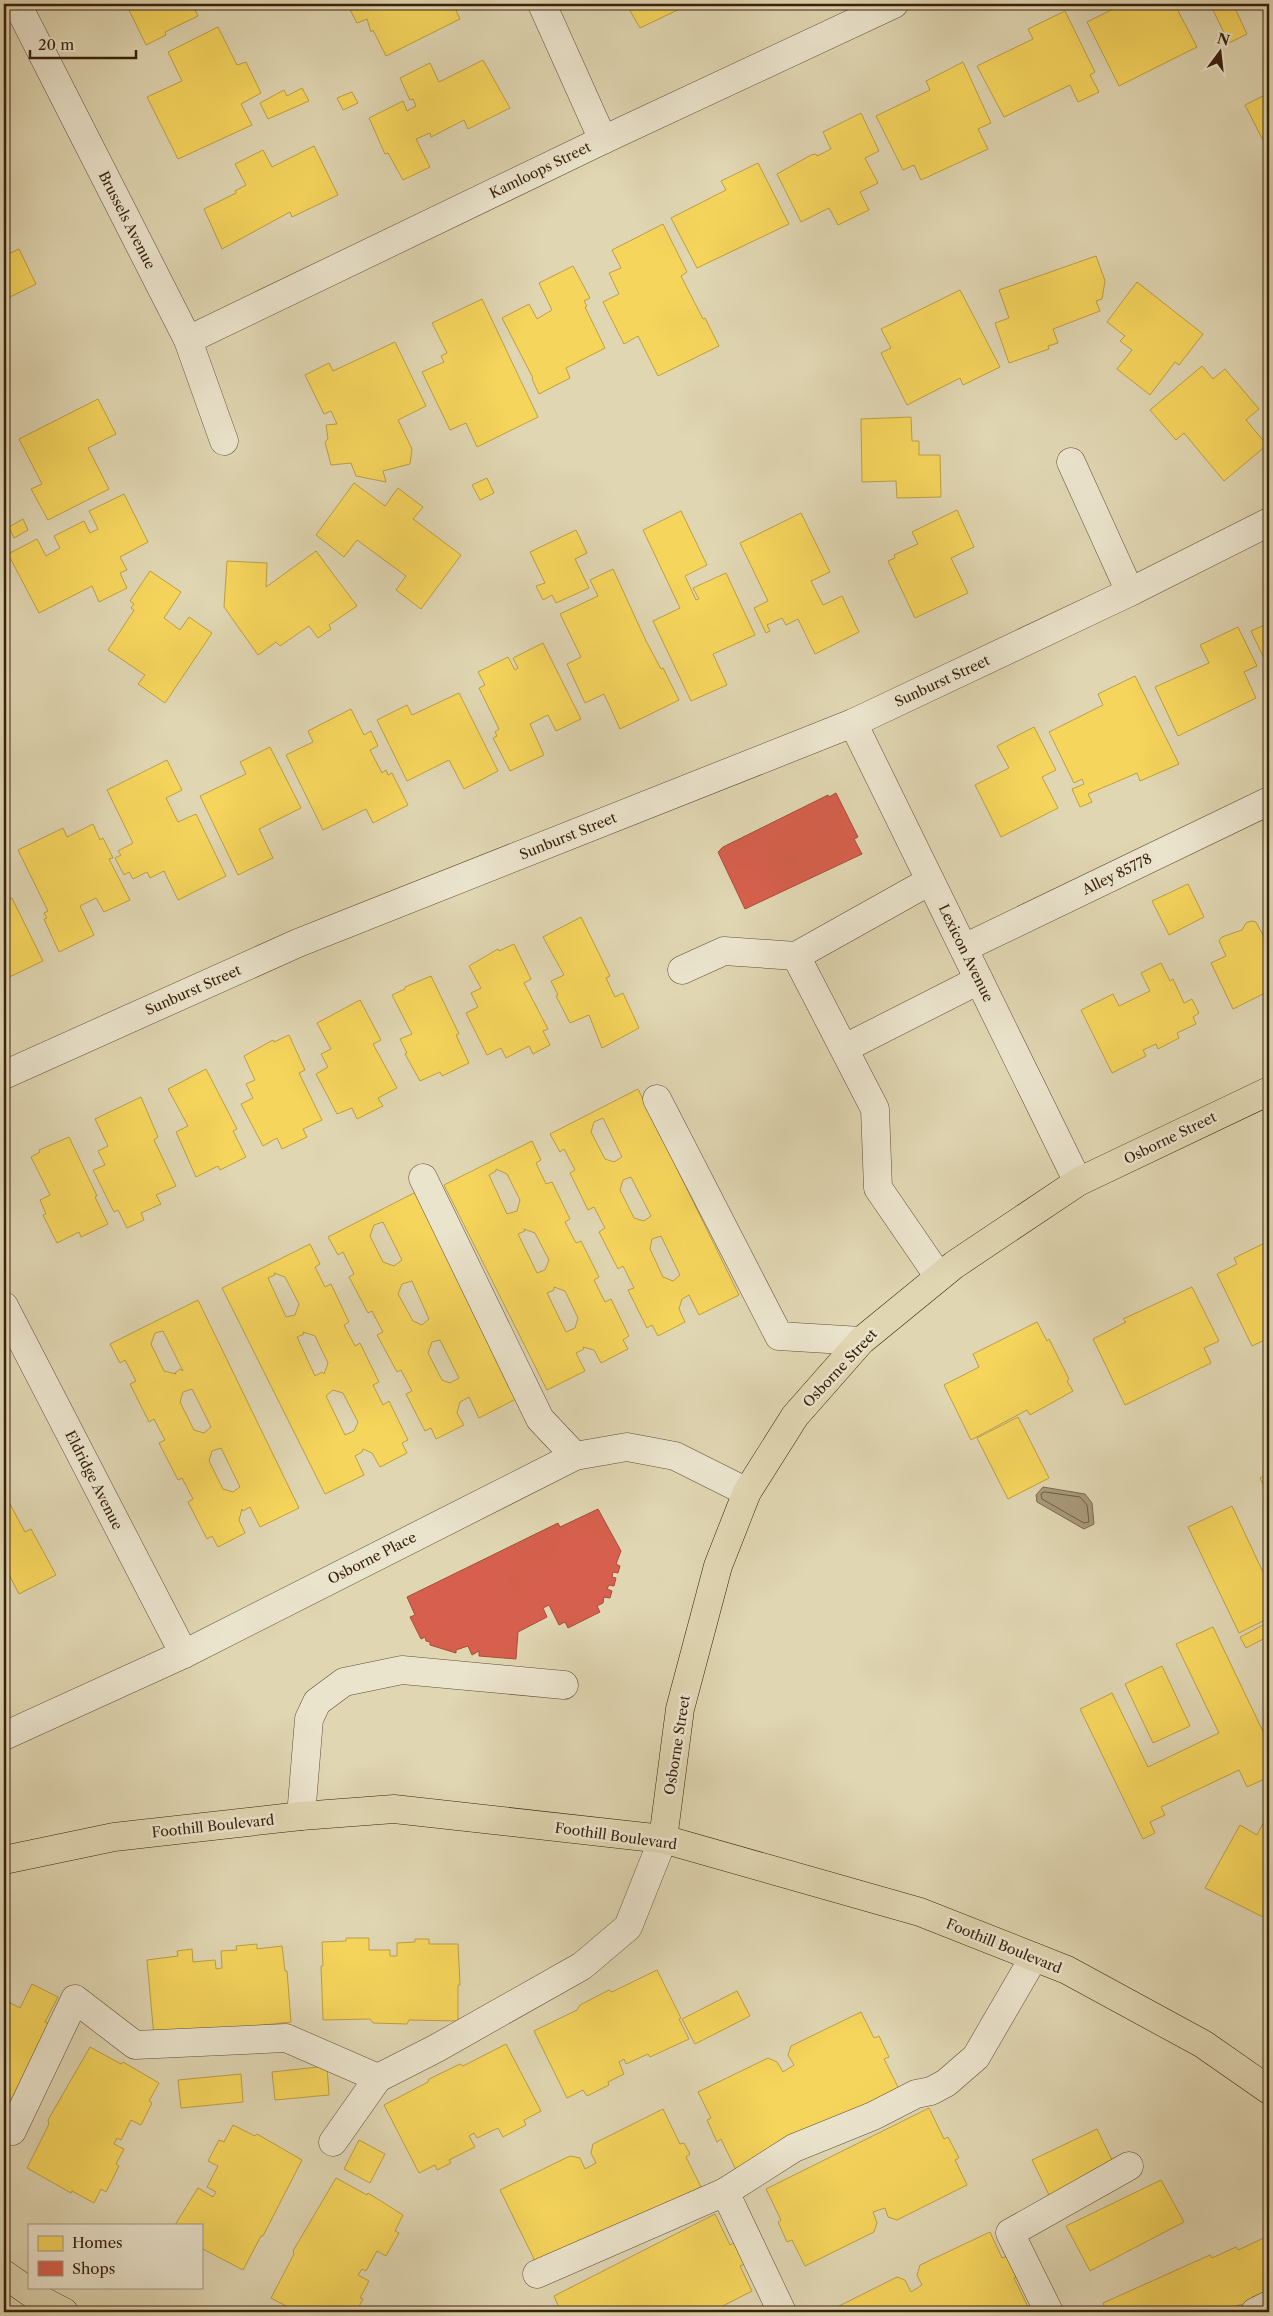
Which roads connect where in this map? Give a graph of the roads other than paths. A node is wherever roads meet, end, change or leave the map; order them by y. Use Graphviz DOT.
graph roads {
  1 [pos="17,4"];
  2 [pos="542,4"];
  3 [pos="894,4"];
  4 [pos="603,140"];
  5 [pos="188,340"];
  6 [pos="224,441"];
  7 [pos="1071,462"];
  8 [pos="1269,522"];
  9 [pos="1130,592"];
  10 [pos="852,723"];
  11 [pos="1269,801"];
  12 [pos="930,881"];
  13 [pos="964,948"];
  14 [pos="796,956"];
  15 [pos="682,970"];
  16 [pos="980,980"];
  17 [pos="845,1048"];
  18 [pos="4,1076"];
  19 [pos="1269,1091"];
  20 [pos="657,1100"];
  21 [pos="423,1178"];
  22 [pos="1078,1182"];
  23 [pos="939,1277"];
  24 [pos="4,1306"];
  25 [pos="861,1341"];
  26 [pos="575,1456"];
  27 [pos="747,1492"];
  28 [pos="184,1654"];
  29 [pos="564,1685"];
  30 [pos="4,1736"];
  31 [pos="301,1816"];
  32 [pos="663,1839"];
  33 [pos="4,1860"];
  34 [pos="1034,1957"];
  35 [pos="378,2078"];
  36 [pos="1269,2090"];
  37 [pos="12,2131"];
  38 [pos="333,2142"];
  39 [pos="1129,2166"];
  40 [pos="726,2192"];
  41 [pos="4,2274"];
  42 [pos="538,2274"];
  43 [pos="1269,2305"];
  44 [pos="64,2312"];
  45 [pos="782,2312"];
  46 [pos="1049,2312"];
  47 [pos="1255,2312"];
  1 -- 5 [label="street, Brussels Avenue"];
  2 -- 4 [label="street"];
  3 -- 4 [label="street, Kamloops Street"];
  4 -- 5 [label="street, Kamloops Street"];
  5 -- 6 [label="street, Brussels Avenue"];
  7 -- 9 [label="street"];
  8 -- 9 [label="street, Sunburst Street"];
  9 -- 10 [label="street, Sunburst Street"];
  10 -- 12 [label="street, Lexicon Avenue"];
  10 -- 18 [label="street, Sunburst Street"];
  11 -- 13 [label="street, Alley 85778"];
  12 -- 13 [label="street, Lexicon Avenue"];
  12 -- 14 [label="street"];
  13 -- 16 [label="street, Lexicon Avenue"];
  14 -- 15 [label="street"];
  14 -- 17 [label="street"];
  16 -- 17 [label="street"];
  16 -- 22 [label="street, Lexicon Avenue"];
  17 -- 23 [label="street"];
  19 -- 22 [label="main road, Osborne Street"];
  20 -- 25 [label="street"];
  21 -- 26 [label="street"];
  22 -- 23 [label="main road, Osborne Street"];
  23 -- 25 [label="main road, Osborne Street"];
  24 -- 28 [label="street, Eldridge Avenue"];
  25 -- 27 [label="main road, Osborne Street"];
  26 -- 27 [label="street, Osborne Place"];
  26 -- 28 [label="street, Osborne Place"];
  27 -- 32 [label="main road, Osborne Street"];
  28 -- 30 [label="street, Osborne Place"];
  29 -- 31 [label="street"];
  31 -- 32 [label="main road, Foothill Boulevard"];
  31 -- 33 [label="main road, Foothill Boulevard"];
  32 -- 34 [label="main road, Foothill Boulevard"];
  32 -- 35 [label="street"];
  34 -- 36 [label="main road, Foothill Boulevard"];
  34 -- 40 [label="street"];
  35 -- 37 [label="street"];
  35 -- 38 [label="street"];
  39 -- 46 [label="street"];
  40 -- 42 [label="street"];
  40 -- 45 [label="street"];
  41 -- 44 [label="main road"];
  43 -- 47 [label="street"];
}
